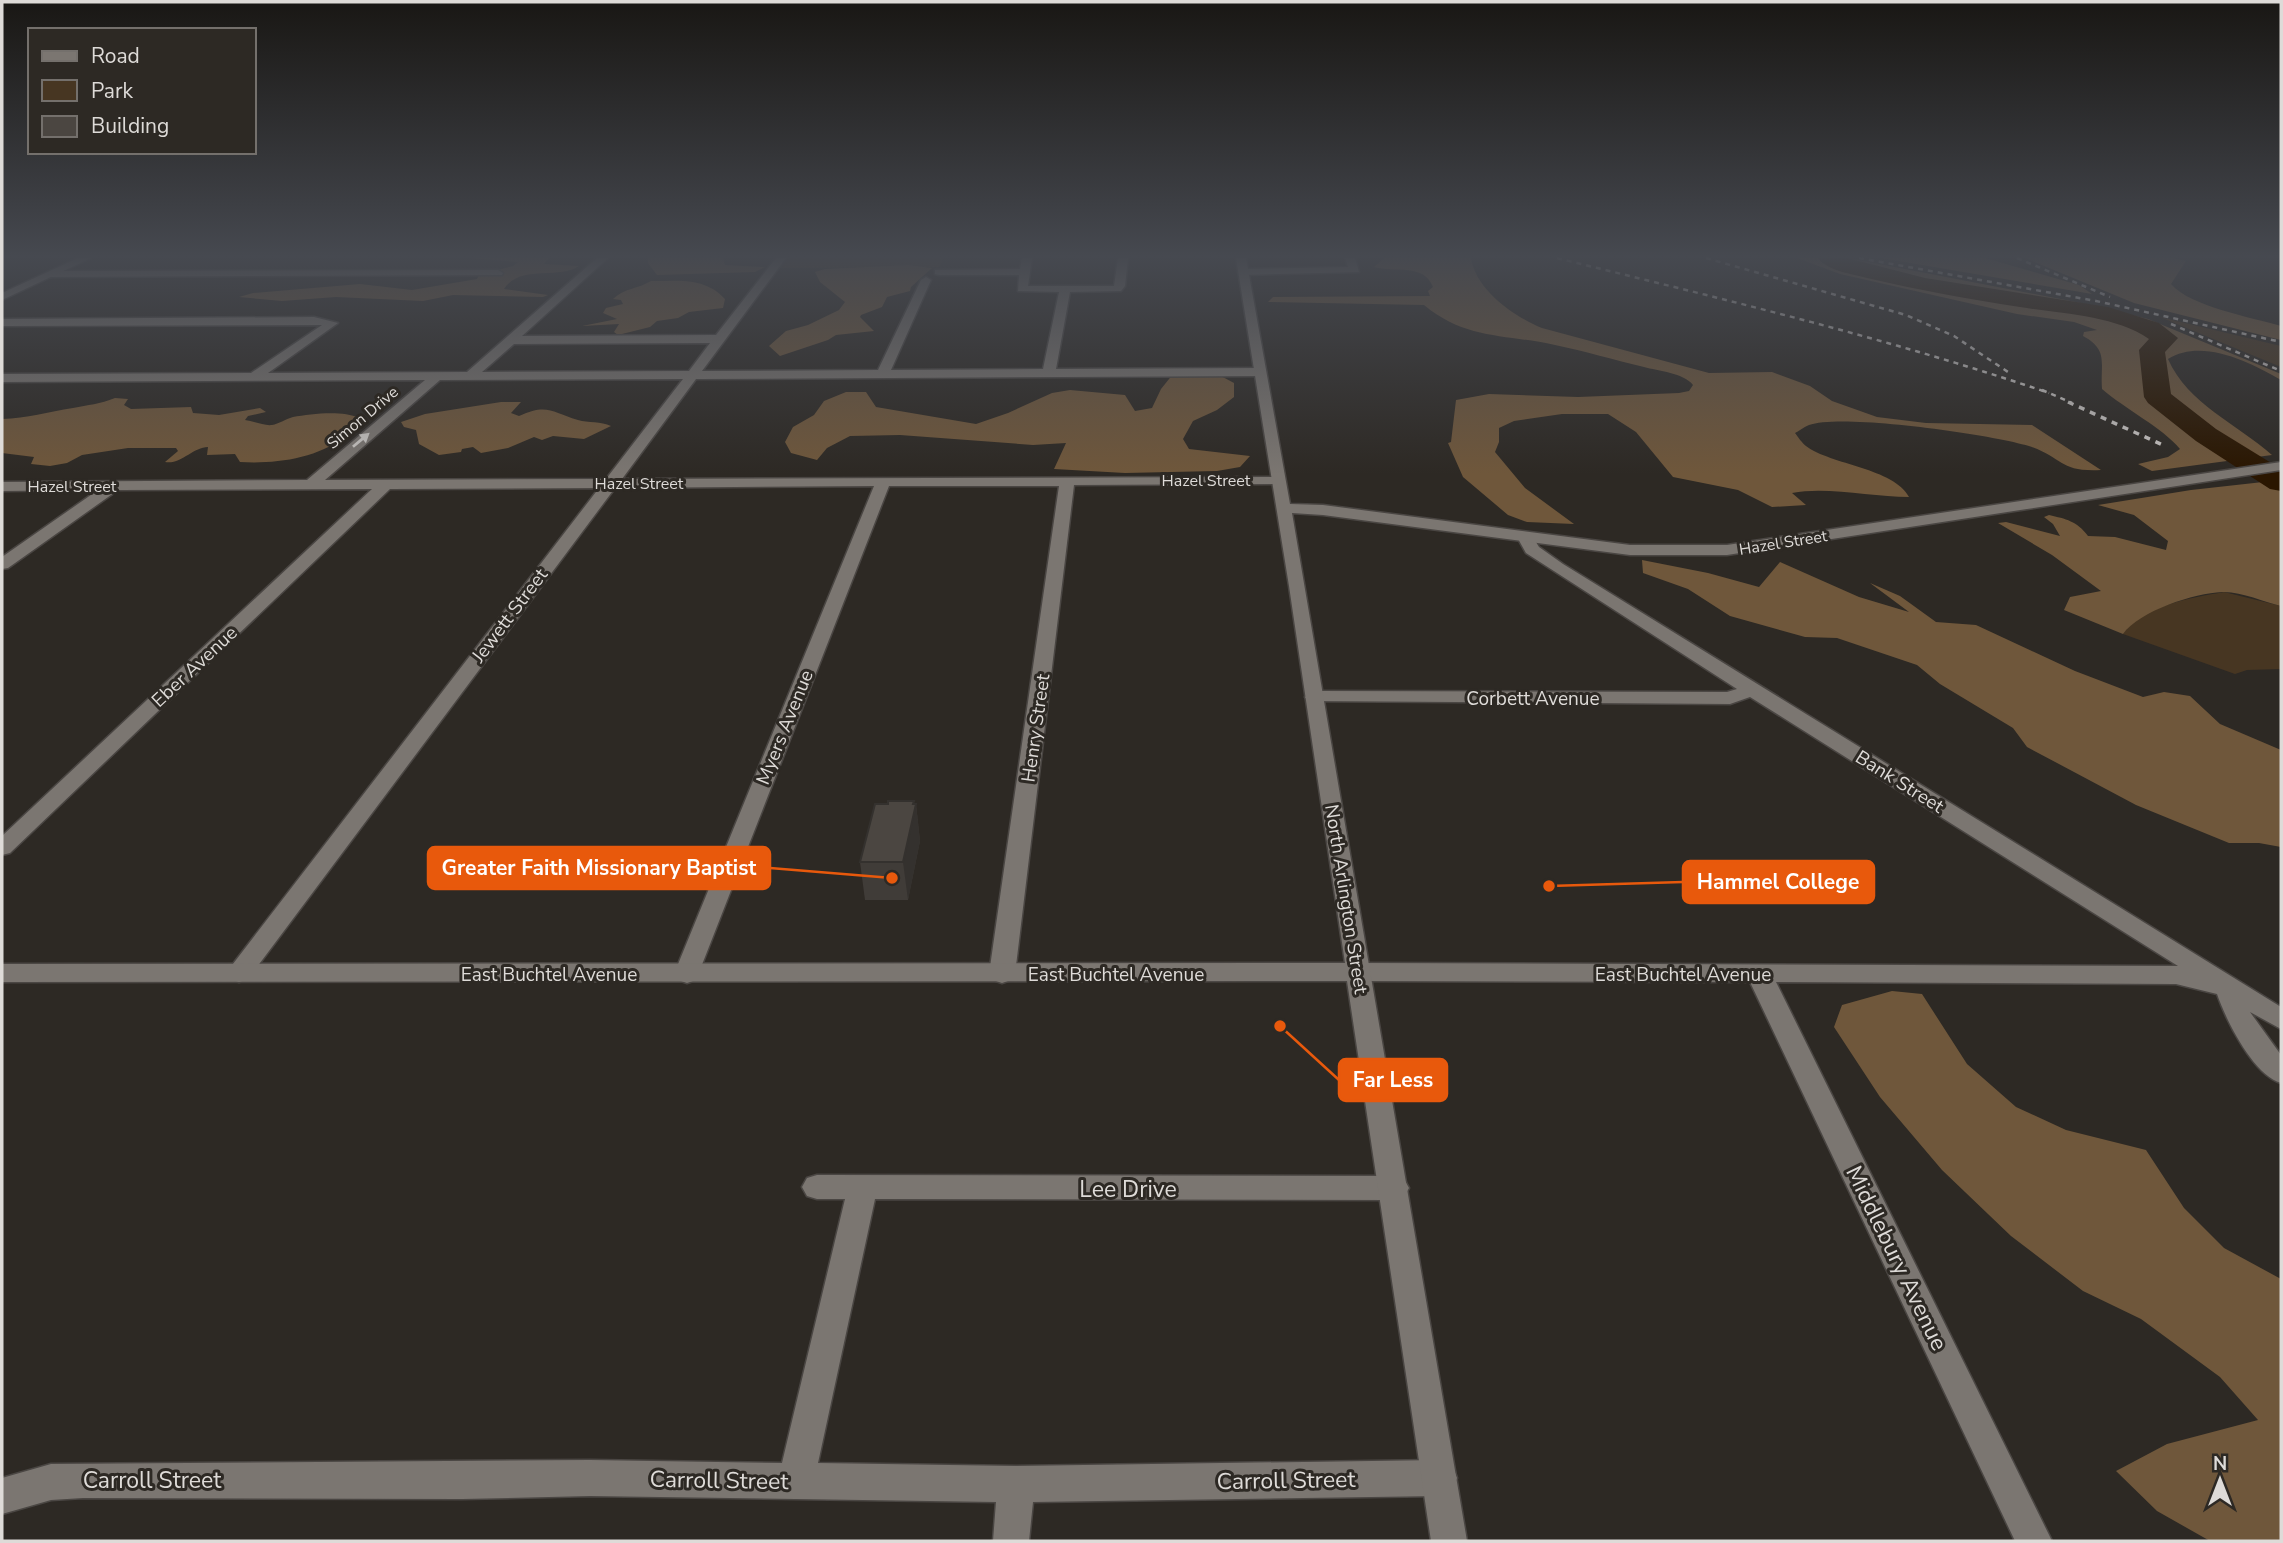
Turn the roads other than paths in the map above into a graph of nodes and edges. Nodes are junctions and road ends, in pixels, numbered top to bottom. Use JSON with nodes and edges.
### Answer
{"nodes":[{"id":1,"x":324,"y":330,"type":"edge"},
{"id":2,"x":522,"y":330,"type":"edge"},
{"id":3,"x":726,"y":330,"type":"edge"},
{"id":4,"x":903,"y":330,"type":"edge"},
{"id":5,"x":1057,"y":330,"type":"edge"},
{"id":6,"x":1253,"y":330,"type":"edge"},
{"id":7,"x":719,"y":339,"type":"junction"},
{"id":8,"x":511,"y":340,"type":"junction"},
{"id":9,"x":1260,"y":372,"type":"junction"},
{"id":10,"x":883,"y":373,"type":"junction"},
{"id":11,"x":1049,"y":373,"type":"junction"},
{"id":12,"x":692,"y":374,"type":"junction"},
{"id":13,"x":438,"y":375,"type":"junction"},
{"id":14,"x":471,"y":375,"type":"junction"},
{"id":15,"x":256,"y":376,"type":"junction"},
{"id":16,"x":2,"y":378,"type":"edge"},
{"id":17,"x":2281,"y":466,"type":"edge"},
{"id":18,"x":1277,"y":480,"type":"junction"},
{"id":19,"x":1068,"y":481,"type":"junction"},
{"id":20,"x":884,"y":482,"type":"junction"},
{"id":21,"x":610,"y":483,"type":"junction"},
{"id":22,"x":386,"y":484,"type":"junction"},
{"id":23,"x":114,"y":485,"type":"junction"},
{"id":24,"x":310,"y":485,"type":"junction"},
{"id":25,"x":2,"y":486,"type":"edge"},
{"id":26,"x":1282,"y":508,"type":"junction"},
{"id":27,"x":1525,"y":537,"type":"junction"},
{"id":28,"x":2,"y":564,"type":"edge"},
{"id":29,"x":1750,"y":690,"type":"junction"},
{"id":30,"x":1315,"y":697,"type":"junction"},
{"id":31,"x":2,"y":848,"type":"edge"},
{"id":32,"x":1357,"y":972,"type":"junction"},
{"id":33,"x":2,"y":973,"type":"edge"},
{"id":34,"x":239,"y":973,"type":"junction"},
{"id":35,"x":687,"y":974,"type":"junction"},
{"id":36,"x":1002,"y":974,"type":"junction"},
{"id":37,"x":1759,"y":974,"type":"junction"},
{"id":38,"x":2228,"y":987,"type":"junction"},
{"id":39,"x":2281,"y":1019,"type":"edge"},
{"id":40,"x":2281,"y":1073,"type":"edge"},
{"id":41,"x":817,"y":1187,"type":"dead end"},
{"id":42,"x":863,"y":1187,"type":"junction"},
{"id":43,"x":1394,"y":1188,"type":"junction"},
{"id":44,"x":1439,"y":1478,"type":"junction"},
{"id":45,"x":796,"y":1481,"type":"junction"},
{"id":46,"x":1016,"y":1485,"type":"junction"},
{"id":47,"x":2,"y":1496,"type":"edge"},
{"id":48,"x":1011,"y":1541,"type":"edge"},
{"id":49,"x":1449,"y":1541,"type":"edge"},
{"id":50,"x":2034,"y":1541,"type":"edge"}],
"edges":[{"from":1,"to":15,"type":"street"},
{"from":2,"to":8,"type":"street"},
{"from":3,"to":7,"type":"street","name":"Jewett Street"},
{"from":4,"to":10,"type":"street"},
{"from":5,"to":11,"type":"street"},
{"from":6,"to":9,"type":"street","name":"North Arlington Street"},
{"from":7,"to":8,"type":"street"},
{"from":7,"to":12,"type":"street","name":"Jewett Street"},
{"from":8,"to":14,"type":"street"},
{"from":9,"to":11,"type":"street"},
{"from":9,"to":18,"type":"street","name":"North Arlington Street"},
{"from":10,"to":11,"type":"street"},
{"from":10,"to":12,"type":"street"},
{"from":12,"to":14,"type":"street"},
{"from":12,"to":21,"type":"street","name":"Jewett Street"},
{"from":13,"to":14,"type":"street"},
{"from":13,"to":15,"type":"street"},
{"from":24,"to":13,"type":"street","name":"Simon Drive","one_way":true},
{"from":15,"to":16,"type":"street"},
{"from":17,"to":27,"type":"street","name":"Hazel Street"},
{"from":18,"to":19,"type":"street","name":"Hazel Street"},
{"from":18,"to":26,"type":"street","name":"North Arlington Street"},
{"from":19,"to":20,"type":"street","name":"Hazel Street"},
{"from":19,"to":36,"type":"street","name":"Henry Street"},
{"from":20,"to":21,"type":"street","name":"Hazel Street"},
{"from":20,"to":35,"type":"street","name":"Myers Avenue"},
{"from":21,"to":22,"type":"street","name":"Hazel Street"},
{"from":21,"to":34,"type":"street","name":"Jewett Street"},
{"from":22,"to":24,"type":"street","name":"Hazel Street"},
{"from":22,"to":31,"type":"street","name":"Eber Avenue"},
{"from":23,"to":24,"type":"street","name":"Hazel Street"},
{"from":23,"to":25,"type":"street","name":"Hazel Street"},
{"from":23,"to":28,"type":"street"},
{"from":26,"to":27,"type":"street","name":"Hazel Street"},
{"from":26,"to":30,"type":"street","name":"North Arlington Street"},
{"from":27,"to":29,"type":"street","name":"Bank Street"},
{"from":29,"to":30,"type":"street","name":"Corbett Avenue"},
{"from":29,"to":38,"type":"street","name":"Bank Street"},
{"from":30,"to":32,"type":"street","name":"North Arlington Street"},
{"from":32,"to":36,"type":"street","name":"East Buchtel Avenue"},
{"from":32,"to":37,"type":"street","name":"East Buchtel Avenue"},
{"from":32,"to":43,"type":"street","name":"North Arlington Street"},
{"from":33,"to":34,"type":"street","name":"East Buchtel Avenue"},
{"from":34,"to":35,"type":"street","name":"East Buchtel Avenue"},
{"from":35,"to":36,"type":"street","name":"East Buchtel Avenue"},
{"from":37,"to":38,"type":"street","name":"East Buchtel Avenue"},
{"from":37,"to":50,"type":"street","name":"Middlebury Avenue"},
{"from":38,"to":39,"type":"street","name":"Bank Street"},
{"from":38,"to":40,"type":"street"},
{"from":41,"to":42,"type":"street","name":"Lee Drive"},
{"from":42,"to":43,"type":"street","name":"Lee Drive"},
{"from":42,"to":45,"type":"street"},
{"from":43,"to":44,"type":"street","name":"North Arlington Street"},
{"from":44,"to":46,"type":"street","name":"Carroll Street"},
{"from":44,"to":49,"type":"street","name":"North Arlington Street"},
{"from":45,"to":46,"type":"street","name":"Carroll Street"},
{"from":45,"to":47,"type":"street","name":"Carroll Street"},
{"from":46,"to":48,"type":"street"}]}
